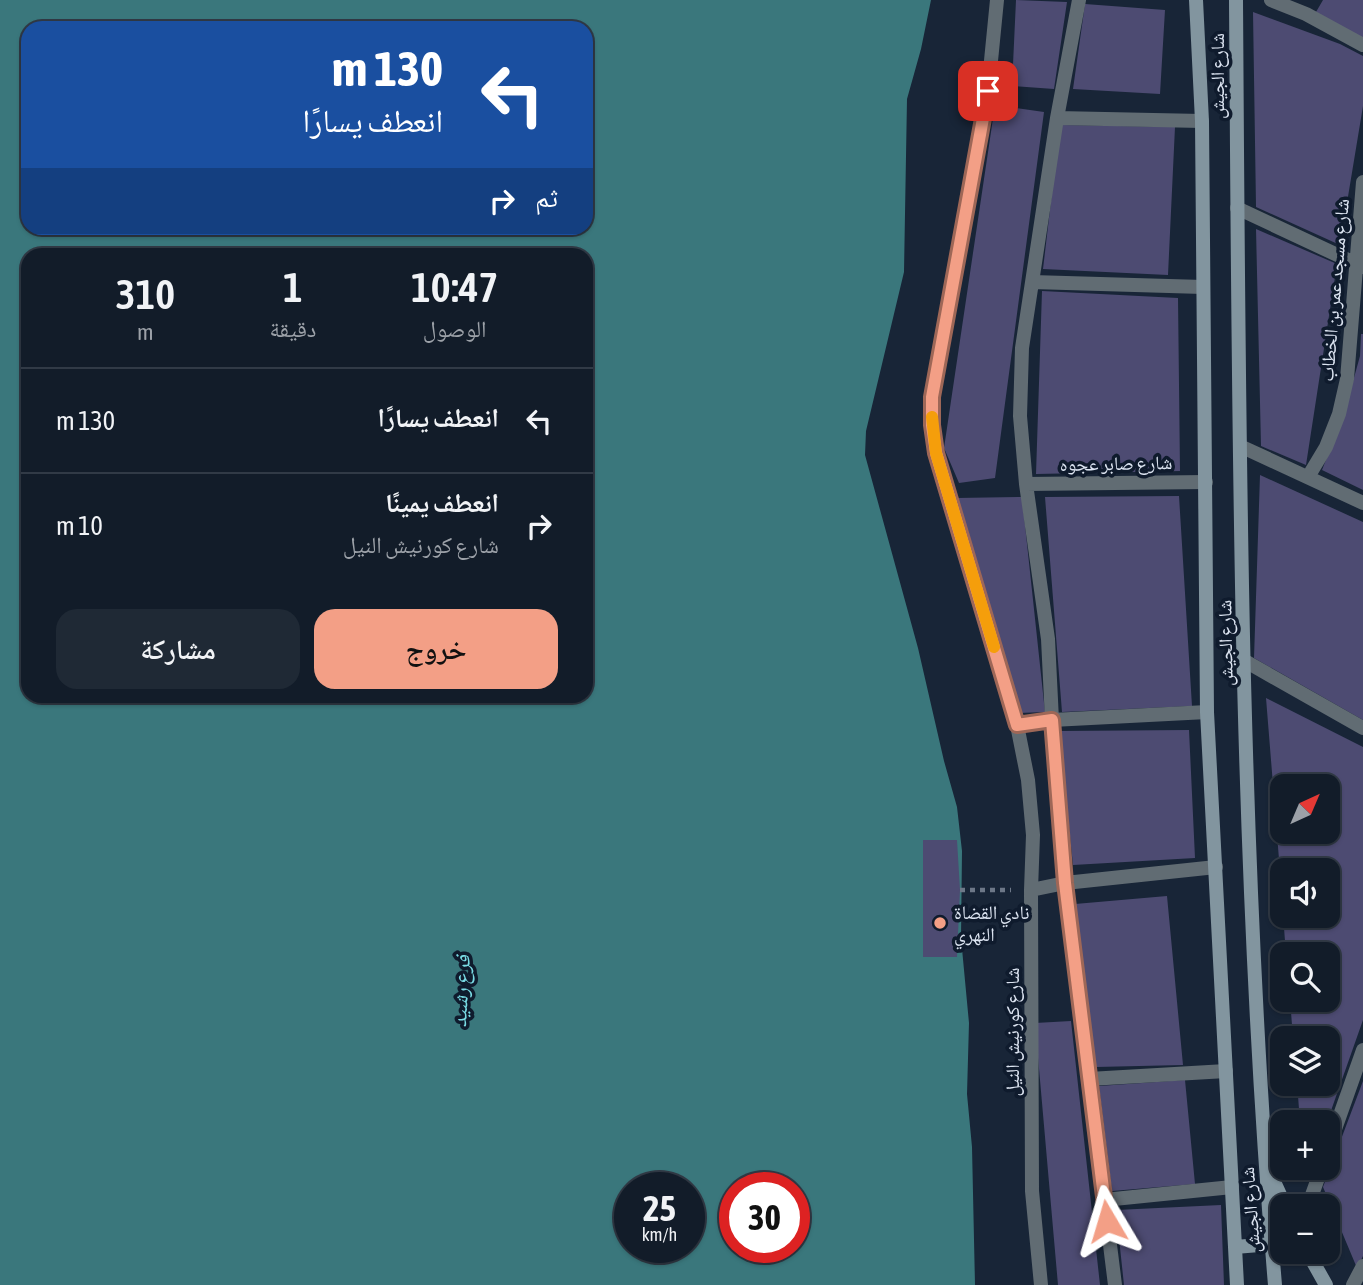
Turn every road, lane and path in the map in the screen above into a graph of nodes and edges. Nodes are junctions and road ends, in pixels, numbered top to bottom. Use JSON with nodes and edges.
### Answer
{"nodes":[{"id":1,"x":997,"y":0,"type":"edge"},
{"id":2,"x":1079,"y":0,"type":"edge"},
{"id":3,"x":1196,"y":0,"type":"edge"},
{"id":4,"x":1236,"y":0,"type":"edge"},
{"id":5,"x":1271,"y":0,"type":"edge"},
{"id":6,"x":1315,"y":0,"type":"edge"},
{"id":7,"x":1306,"y":13,"type":"junction"},
{"id":8,"x":1363,"y":45,"type":"edge"},
{"id":9,"x":1057,"y":118,"type":"junction"},
{"id":10,"x":1202,"y":121,"type":"junction"},
{"id":11,"x":1363,"y":181,"type":"edge"},
{"id":12,"x":1237,"y":208,"type":"junction"},
{"id":13,"x":1359,"y":265,"type":"edge"},
{"id":14,"x":1032,"y":282,"type":"junction"},
{"id":15,"x":1203,"y":287,"type":"junction"},
{"id":16,"x":1240,"y":446,"type":"junction"},
{"id":17,"x":1308,"y":477,"type":"junction"},
{"id":18,"x":1206,"y":482,"type":"junction"},
{"id":19,"x":1026,"y":484,"type":"junction"},
{"id":20,"x":1363,"y":503,"type":"edge"},
{"id":21,"x":1245,"y":661,"type":"junction"},
{"id":22,"x":1207,"y":712,"type":"junction"},
{"id":23,"x":1052,"y":720,"type":"junction"},
{"id":24,"x":1017,"y":725,"type":"junction"},
{"id":25,"x":1363,"y":728,"type":"edge"},
{"id":26,"x":1216,"y":867,"type":"junction"},
{"id":27,"x":1065,"y":883,"type":"junction"},
{"id":28,"x":960,"y":890,"type":"dead end"},
{"id":29,"x":1031,"y":890,"type":"junction"},
{"id":30,"x":1363,"y":1050,"type":"edge"},
{"id":31,"x":1226,"y":1071,"type":"junction"},
{"id":32,"x":1089,"y":1079,"type":"junction"},
{"id":33,"x":1340,"y":1115,"type":"edge"},
{"id":34,"x":1267,"y":1167,"type":"junction"},
{"id":35,"x":1232,"y":1187,"type":"junction"},
{"id":36,"x":1279,"y":1194,"type":"edge"},
{"id":37,"x":1104,"y":1200,"type":"junction"},
{"id":38,"x":1270,"y":1213,"type":"edge"},
{"id":39,"x":1270,"y":1244,"type":"edge"},
{"id":40,"x":1235,"y":1247,"type":"junction"},
{"id":41,"x":1273,"y":1264,"type":"edge"},
{"id":42,"x":1314,"y":1264,"type":"edge"},
{"id":43,"x":1363,"y":1266,"type":"edge"},
{"id":44,"x":1041,"y":1285,"type":"edge"},
{"id":45,"x":1115,"y":1285,"type":"edge"},
{"id":46,"x":1237,"y":1285,"type":"edge"},
{"id":47,"x":1275,"y":1285,"type":"edge"},
{"id":48,"x":1326,"y":1285,"type":"edge"},
{"id":49,"x":1353,"y":1285,"type":"edge"}],
"edges":[{"from":1,"to":24,"type":"street","name":"شارع كورنيش النيل"},
{"from":2,"to":9,"type":"street"},
{"from":3,"to":10,"type":"main road","name":"شارع الجيش"},
{"from":4,"to":12,"type":"main road","name":"شارع الجيش"},
{"from":5,"to":7,"type":"street"},
{"from":6,"to":7,"type":"street"},
{"from":7,"to":8,"type":"street"},
{"from":9,"to":10,"type":"street"},
{"from":9,"to":14,"type":"street"},
{"from":10,"to":15,"type":"main road","name":"شارع الجيش"},
{"from":11,"to":13,"type":"street","name":"شارع مسجد عمر بن الخطاب"},
{"from":12,"to":13,"type":"street"},
{"from":12,"to":16,"type":"main road","name":"شارع الجيش"},
{"from":13,"to":17,"type":"street","name":"شارع مسجد عمر بن الخطاب"},
{"from":14,"to":15,"type":"street"},
{"from":14,"to":19,"type":"street"},
{"from":15,"to":18,"type":"main road","name":"شارع الجيش"},
{"from":16,"to":17,"type":"street"},
{"from":16,"to":21,"type":"main road","name":"شارع الجيش"},
{"from":17,"to":20,"type":"street"},
{"from":18,"to":19,"type":"street","name":"شارع صابر عجوه"},
{"from":18,"to":22,"type":"main road","name":"شارع الجيش"},
{"from":19,"to":23,"type":"street"},
{"from":21,"to":25,"type":"street"},
{"from":21,"to":34,"type":"main road","name":"شارع الجيش"},
{"from":22,"to":23,"type":"street"},
{"from":22,"to":26,"type":"main road","name":"شارع الجيش"},
{"from":23,"to":24,"type":"street"},
{"from":23,"to":27,"type":"street"},
{"from":24,"to":29,"type":"street","name":"شارع كورنيش النيل"},
{"from":26,"to":27,"type":"street"},
{"from":26,"to":31,"type":"main road","name":"شارع الجيش"},
{"from":27,"to":29,"type":"street"},
{"from":27,"to":32,"type":"street"},
{"from":28,"to":29,"type":"path"},
{"from":29,"to":44,"type":"street","name":"شارع كورنيش النيل"},
{"from":30,"to":33,"type":"street"},
{"from":31,"to":32,"type":"street"},
{"from":31,"to":35,"type":"main road","name":"شارع الجيش"},
{"from":32,"to":37,"type":"street"},
{"from":34,"to":36,"type":"main road"},
{"from":34,"to":38,"type":"main road","name":"شارع الجيش"},
{"from":35,"to":37,"type":"street"},
{"from":35,"to":40,"type":"main road","name":"شارع الجيش"},
{"from":37,"to":45,"type":"street"},
{"from":39,"to":40,"type":"main road"},
{"from":40,"to":46,"type":"main road","name":"شارع الجيش"},
{"from":41,"to":47,"type":"main road","name":"شارع الجيش"},
{"from":42,"to":48,"type":"main road"},
{"from":43,"to":49,"type":"street"}]}
